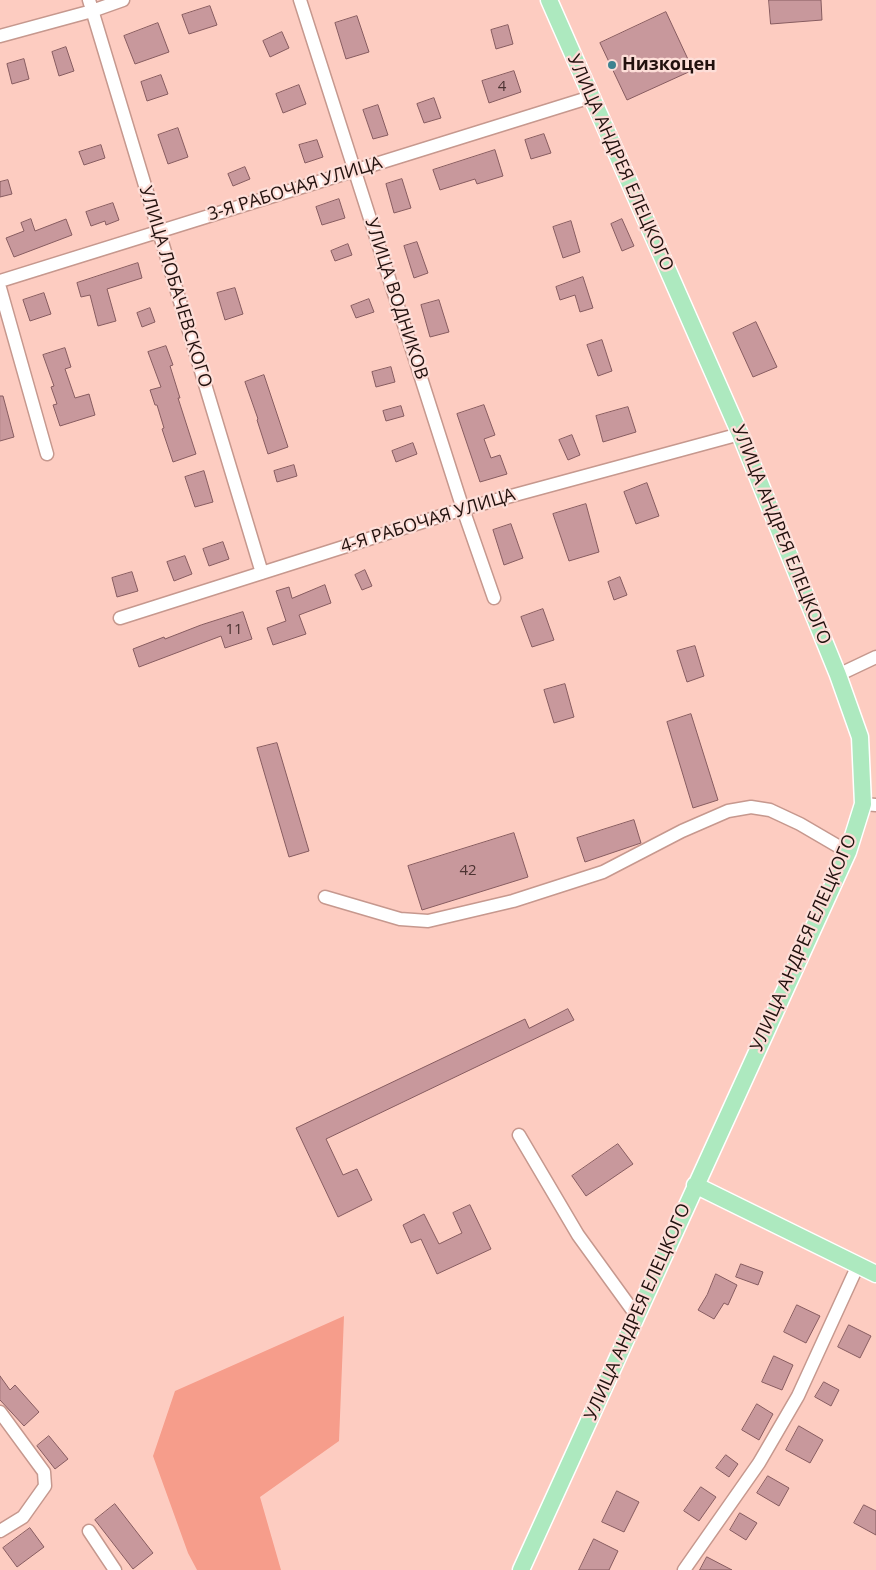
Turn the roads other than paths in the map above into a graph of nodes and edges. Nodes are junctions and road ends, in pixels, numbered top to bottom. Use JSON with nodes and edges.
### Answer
{"nodes":[{"id":1,"x":123,"y":0,"type":"edge"},
{"id":2,"x":300,"y":0,"type":"edge"},
{"id":3,"x":549,"y":0,"type":"edge"},
{"id":4,"x":90,"y":5,"type":"edge"},
{"id":5,"x":0,"y":36,"type":"edge"},
{"id":6,"x":591,"y":97,"type":"junction"},
{"id":7,"x":355,"y":170,"type":"junction"},
{"id":8,"x":158,"y":231,"type":"junction"},
{"id":9,"x":0,"y":280,"type":"edge"},
{"id":10,"x":0,"y":288,"type":"edge"},
{"id":11,"x":740,"y":434,"type":"junction"},
{"id":12,"x":47,"y":454,"type":"dead end"},
{"id":13,"x":463,"y":509,"type":"junction"},
{"id":14,"x":262,"y":573,"type":"junction"},
{"id":15,"x":494,"y":598,"type":"dead end"},
{"id":16,"x":120,"y":618,"type":"dead end"},
{"id":17,"x":876,"y":657,"type":"edge"},
{"id":18,"x":838,"y":674,"type":"junction"},
{"id":19,"x":869,"y":804,"type":"edge"},
{"id":20,"x":848,"y":852,"type":"junction"},
{"id":21,"x":325,"y":896,"type":"dead end"},
{"id":22,"x":520,"y":1135,"type":"dead end"},
{"id":23,"x":695,"y":1185,"type":"junction"},
{"id":24,"x":858,"y":1265,"type":"junction"},
{"id":25,"x":876,"y":1274,"type":"edge"},
{"id":26,"x":636,"y":1315,"type":"junction"},
{"id":27,"x":0,"y":1412,"type":"edge"},
{"id":28,"x":0,"y":1531,"type":"edge"},
{"id":29,"x":89,"y":1531,"type":"dead end"},
{"id":30,"x":115,"y":1570,"type":"edge"},
{"id":31,"x":521,"y":1570,"type":"edge"},
{"id":32,"x":684,"y":1570,"type":"edge"}],
"edges":[{"from":1,"to":4,"type":"street"},
{"from":2,"to":7,"type":"street","name":"УЛИЦА ВОДНИКОВ"},
{"from":3,"to":6,"type":"main road","name":"УЛИЦА АНДРЕЯ ЕЛЕЦКОГО"},
{"from":4,"to":5,"type":"street"},
{"from":4,"to":8,"type":"street","name":"УЛИЦА ЛОБАЧЕВСКОГО"},
{"from":6,"to":7,"type":"street","name":"3-Я РАБОЧАЯ УЛИЦА"},
{"from":6,"to":11,"type":"main road","name":"УЛИЦА АНДРЕЯ ЕЛЕЦКОГО"},
{"from":7,"to":8,"type":"street","name":"3-Я РАБОЧАЯ УЛИЦА"},
{"from":7,"to":13,"type":"street","name":"УЛИЦА ВОДНИКОВ"},
{"from":8,"to":9,"type":"street","name":"3-Я РАБОЧАЯ УЛИЦА"},
{"from":8,"to":14,"type":"street","name":"УЛИЦА ЛОБАЧЕВСКОГО"},
{"from":10,"to":12,"type":"street"},
{"from":11,"to":13,"type":"street","name":"4-Я РАБОЧАЯ УЛИЦА"},
{"from":11,"to":18,"type":"main road","name":"УЛИЦА АНДРЕЯ ЕЛЕЦКОГО"},
{"from":13,"to":14,"type":"street","name":"4-Я РАБОЧАЯ УЛИЦА"},
{"from":13,"to":15,"type":"street","name":"УЛИЦА ВОДНИКОВ"},
{"from":14,"to":16,"type":"street","name":"4-Я РАБОЧАЯ УЛИЦА"},
{"from":17,"to":18,"type":"street"},
{"from":18,"to":19,"type":"main road","name":"УЛИЦА АНДРЕЯ ЕЛЕЦКОГО"},
{"from":19,"to":20,"type":"main road","name":"УЛИЦА АНДРЕЯ ЕЛЕЦКОГО"},
{"from":20,"to":21,"type":"street"},
{"from":20,"to":23,"type":"main road","name":"УЛИЦА АНДРЕЯ ЕЛЕЦКОГО"},
{"from":22,"to":26,"type":"street"},
{"from":23,"to":24,"type":"main road"},
{"from":23,"to":26,"type":"main road","name":"УЛИЦА АНДРЕЯ ЕЛЕЦКОГО"},
{"from":24,"to":25,"type":"main road"},
{"from":24,"to":32,"type":"street"},
{"from":26,"to":31,"type":"main road","name":"УЛИЦА АНДРЕЯ ЕЛЕЦКОГО"},
{"from":27,"to":28,"type":"street"},
{"from":29,"to":30,"type":"street"}]}
